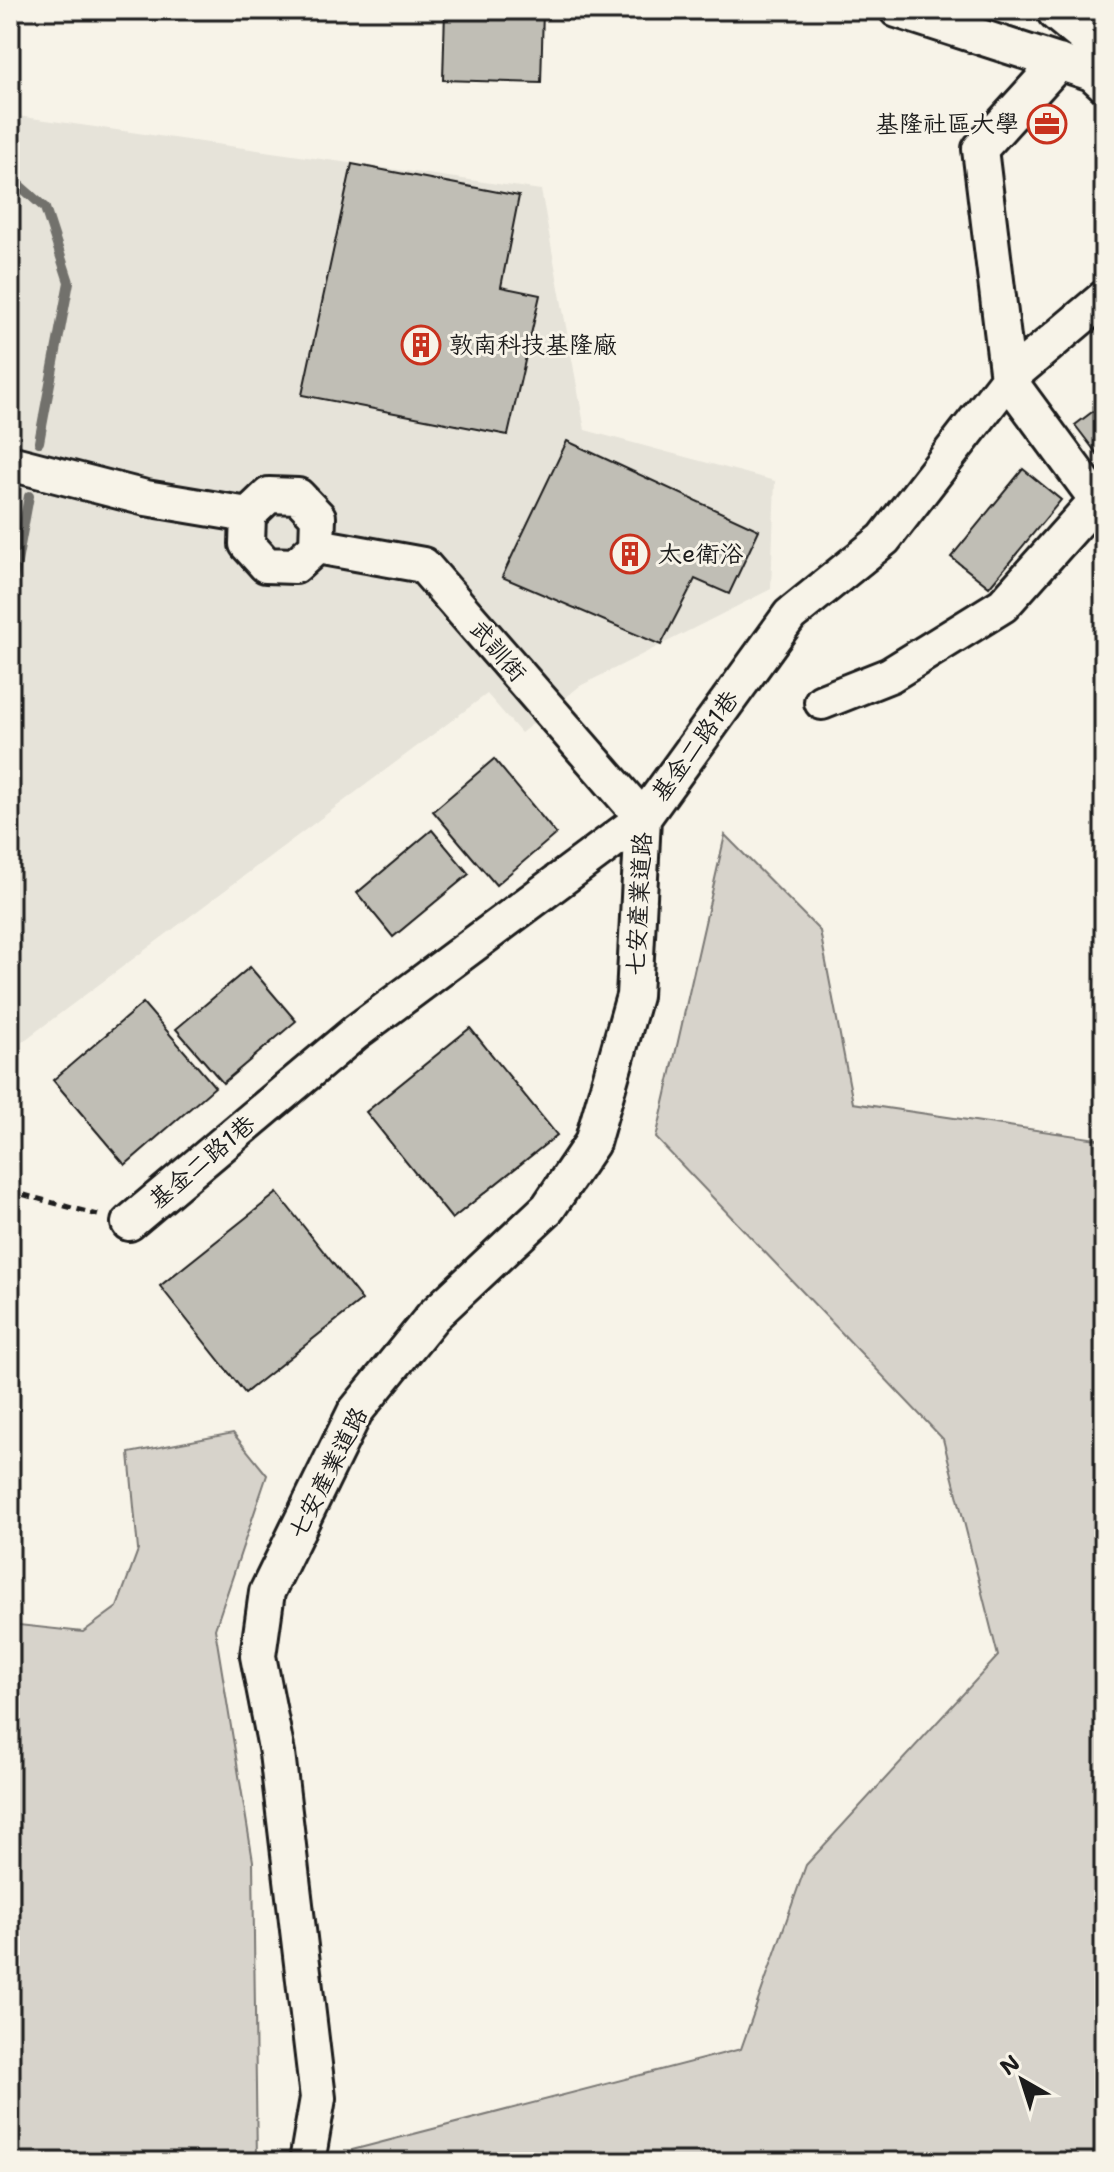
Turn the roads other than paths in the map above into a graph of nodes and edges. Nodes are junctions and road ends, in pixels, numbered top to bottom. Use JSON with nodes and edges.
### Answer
{"nodes":[{"id":1,"x":897,"y":10,"type":"edge"},
{"id":2,"x":1058,"y":10,"type":"edge"},
{"id":3,"x":1104,"y":48,"type":"edge"},
{"id":4,"x":1059,"y":62,"type":"junction"},
{"id":5,"x":1104,"y":84,"type":"edge"},
{"id":6,"x":1101,"y":307,"type":"edge"},
{"id":7,"x":1008,"y":379,"type":"junction"},
{"id":8,"x":10,"y":463,"type":"edge"},
{"id":9,"x":248,"y":515,"type":"junction"},
{"id":10,"x":317,"y":546,"type":"junction"},
{"id":11,"x":822,"y":702,"type":"dead end"},
{"id":12,"x":643,"y":818,"type":"junction"},
{"id":13,"x":129,"y":1223,"type":"road end"},
{"id":14,"x":307,"y":2162,"type":"edge"}],
"edges":[{"from":1,"to":4,"type":"street"},
{"from":2,"to":3,"type":"main road"},
{"from":4,"to":5,"type":"street"},
{"from":4,"to":7,"type":"street"},
{"from":6,"to":7,"type":"street","name":"基金二路1巷"},
{"from":7,"to":11,"type":"street"},
{"from":7,"to":12,"type":"street","name":"基金二路1巷"},
{"from":8,"to":9,"type":"street"},
{"from":9,"to":10,"type":"street"},
{"from":9,"to":10,"type":"street"},
{"from":10,"to":12,"type":"street","name":"武訓街"},
{"from":12,"to":13,"type":"street","name":"基金二路1巷"},
{"from":12,"to":14,"type":"street","name":"七安產業道路"}]}
